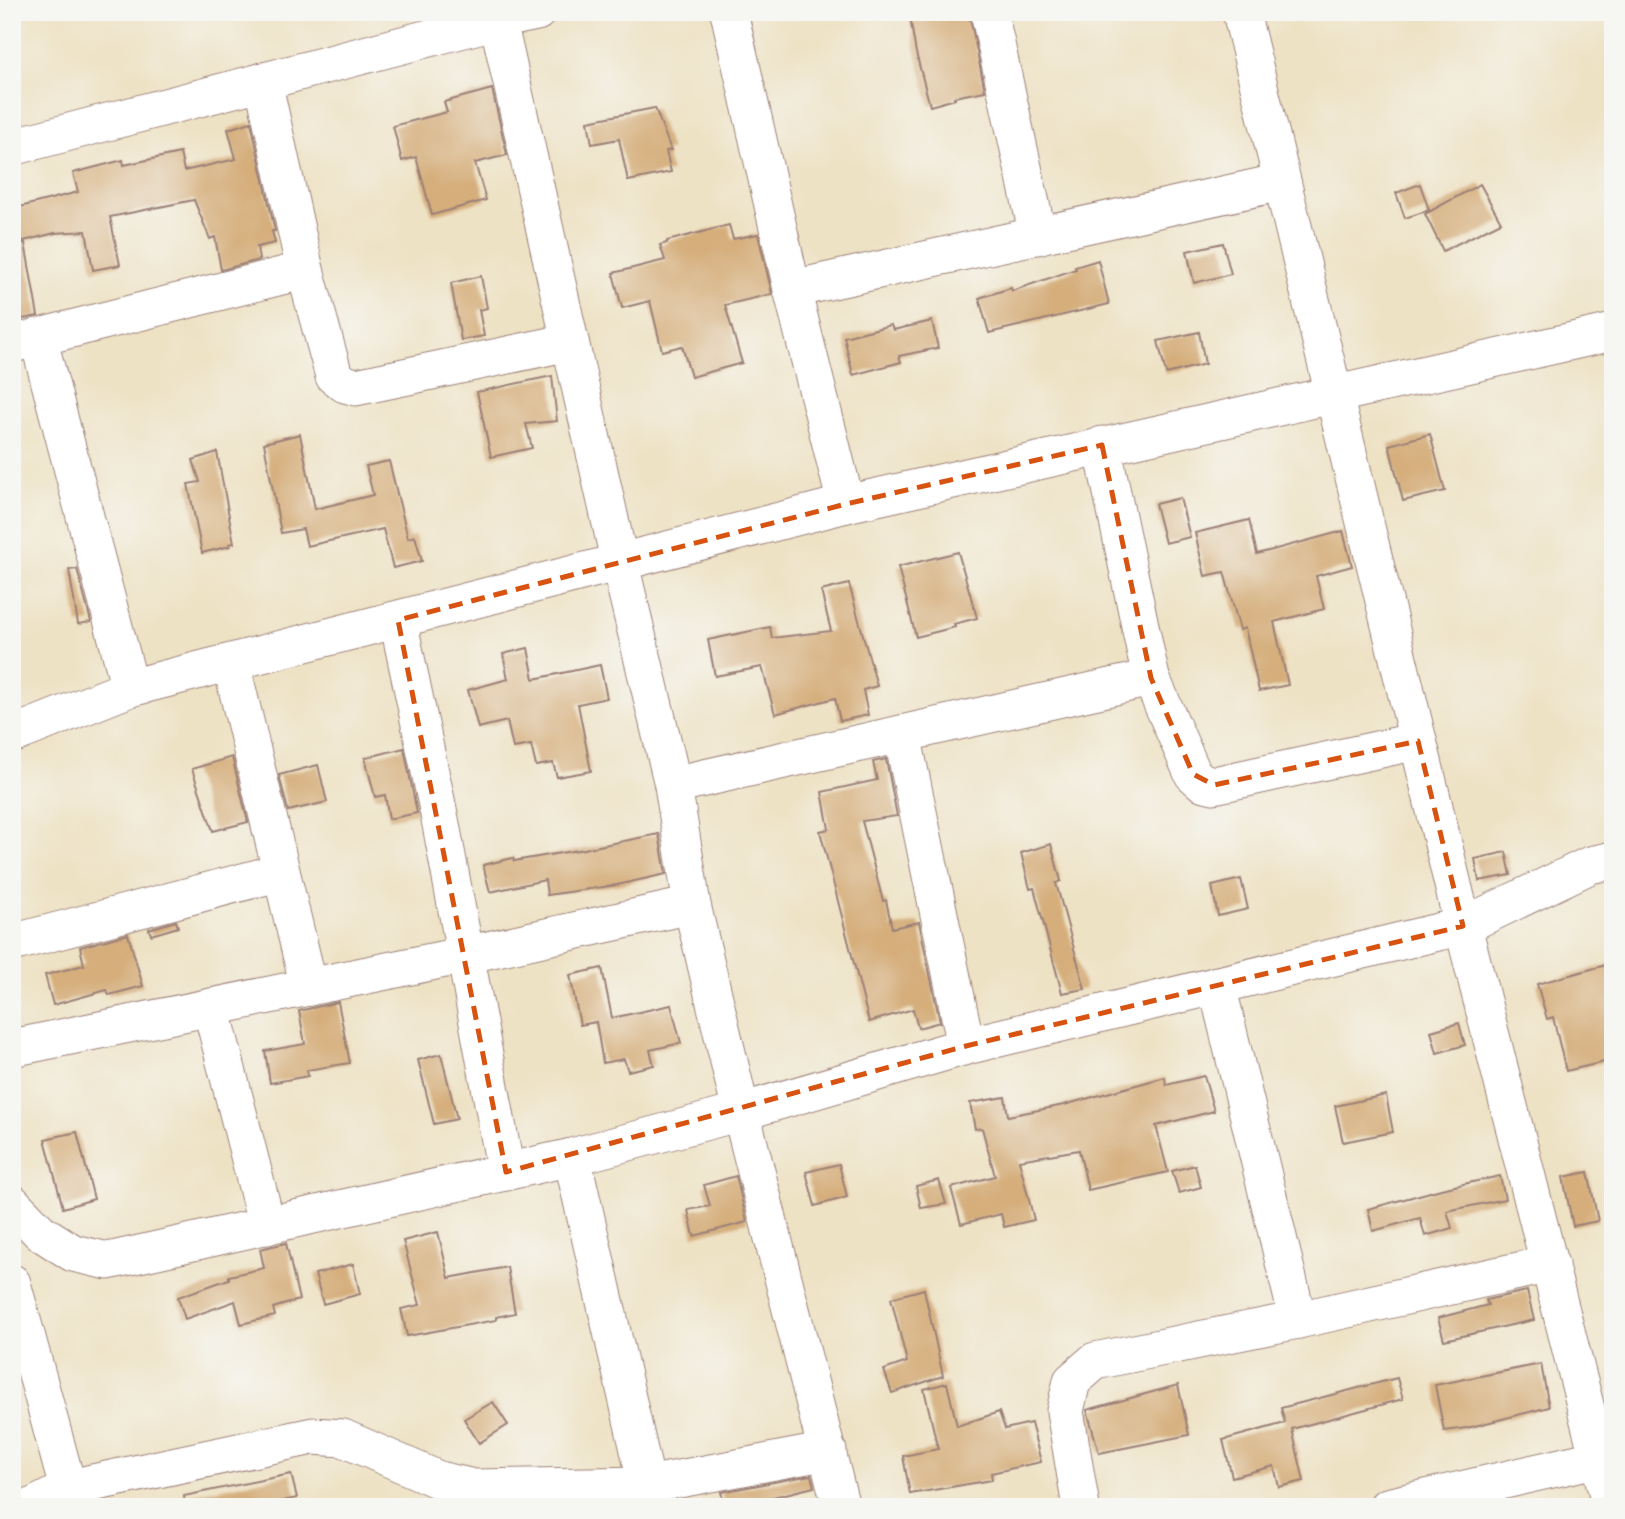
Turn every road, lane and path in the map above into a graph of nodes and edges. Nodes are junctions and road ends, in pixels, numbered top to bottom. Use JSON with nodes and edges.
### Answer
{"nodes":[{"id":1,"x":537,"y":12,"type":"edge"},
{"id":2,"x":729,"y":12,"type":"edge"},
{"id":3,"x":989,"y":12,"type":"edge"},
{"id":4,"x":1241,"y":12,"type":"edge"},
{"id":5,"x":497,"y":16,"type":"edge"},
{"id":6,"x":263,"y":82,"type":"junction"},
{"id":7,"x":12,"y":147,"type":"edge"},
{"id":8,"x":1282,"y":183,"type":"junction"},
{"id":9,"x":1038,"y":236,"type":"junction"},
{"id":10,"x":305,"y":270,"type":"junction"},
{"id":11,"x":792,"y":289,"type":"junction"},
{"id":12,"x":1613,"y":332,"type":"edge"},
{"id":13,"x":25,"y":340,"type":"edge"},
{"id":14,"x":570,"y":342,"type":"junction"},
{"id":15,"x":1334,"y":396,"type":"junction"},
{"id":16,"x":1102,"y":445,"type":"junction"},
{"id":17,"x":846,"y":504,"type":"junction"},
{"id":18,"x":620,"y":564,"type":"junction"},
{"id":19,"x":398,"y":620,"type":"junction"},
{"id":20,"x":231,"y":663,"type":"junction"},
{"id":21,"x":1151,"y":678,"type":"junction"},
{"id":22,"x":130,"y":688,"type":"junction"},
{"id":23,"x":902,"y":734,"type":"junction"},
{"id":24,"x":12,"y":735,"type":"edge"},
{"id":25,"x":1418,"y":741,"type":"junction"},
{"id":26,"x":673,"y":785,"type":"junction"},
{"id":27,"x":1613,"y":860,"type":"edge"},
{"id":28,"x":281,"y":872,"type":"junction"},
{"id":29,"x":692,"y":905,"type":"junction"},
{"id":30,"x":1464,"y":926,"type":"junction"},
{"id":31,"x":12,"y":943,"type":"edge"},
{"id":32,"x":466,"y":955,"type":"junction"},
{"id":33,"x":1217,"y":985,"type":"junction"},
{"id":34,"x":309,"y":987,"type":"junction"},
{"id":35,"x":211,"y":1007,"type":"junction"},
{"id":36,"x":966,"y":1046,"type":"junction"},
{"id":37,"x":12,"y":1048,"type":"edge"},
{"id":38,"x":741,"y":1112,"type":"junction"},
{"id":39,"x":572,"y":1157,"type":"junction"},
{"id":40,"x":506,"y":1172,"type":"junction"},
{"id":41,"x":12,"y":1203,"type":"edge"},
{"id":42,"x":267,"y":1226,"type":"junction"},
{"id":43,"x":1550,"y":1264,"type":"junction"},
{"id":44,"x":12,"y":1283,"type":"edge"},
{"id":45,"x":1298,"y":1320,"type":"junction"},
{"id":46,"x":20,"y":1336,"type":"edge"},
{"id":47,"x":828,"y":1451,"type":"junction"},
{"id":48,"x":1606,"y":1456,"type":"edge"},
{"id":49,"x":647,"y":1485,"type":"junction"},
{"id":50,"x":71,"y":1498,"type":"edge"},
{"id":51,"x":32,"y":1507,"type":"edge"},
{"id":52,"x":841,"y":1507,"type":"edge"},
{"id":53,"x":1081,"y":1507,"type":"edge"},
{"id":54,"x":1387,"y":1507,"type":"edge"},
{"id":55,"x":1611,"y":1507,"type":"edge"}],
"edges":[{"from":1,"to":5,"type":"street"},
{"from":2,"to":11,"type":"street"},
{"from":3,"to":9,"type":"street"},
{"from":4,"to":8,"type":"street"},
{"from":5,"to":6,"type":"street"},
{"from":5,"to":14,"type":"street"},
{"from":6,"to":7,"type":"street"},
{"from":6,"to":10,"type":"street"},
{"from":8,"to":9,"type":"street"},
{"from":8,"to":15,"type":"street"},
{"from":9,"to":11,"type":"street"},
{"from":10,"to":13,"type":"street"},
{"from":10,"to":14,"type":"street"},
{"from":11,"to":17,"type":"street"},
{"from":12,"to":15,"type":"street"},
{"from":13,"to":22,"type":"street"},
{"from":14,"to":18,"type":"street"},
{"from":15,"to":16,"type":"street"},
{"from":15,"to":25,"type":"street"},
{"from":16,"to":17,"type":"street"},
{"from":16,"to":21,"type":"street"},
{"from":17,"to":18,"type":"street"},
{"from":18,"to":19,"type":"street"},
{"from":18,"to":26,"type":"street"},
{"from":19,"to":20,"type":"street"},
{"from":19,"to":32,"type":"street"},
{"from":20,"to":22,"type":"street"},
{"from":20,"to":28,"type":"street"},
{"from":21,"to":23,"type":"street"},
{"from":21,"to":25,"type":"street"},
{"from":22,"to":24,"type":"street"},
{"from":23,"to":26,"type":"street"},
{"from":23,"to":36,"type":"street"},
{"from":25,"to":30,"type":"street"},
{"from":26,"to":29,"type":"street"},
{"from":27,"to":30,"type":"street"},
{"from":28,"to":31,"type":"street"},
{"from":28,"to":34,"type":"street"},
{"from":29,"to":32,"type":"street"},
{"from":29,"to":38,"type":"street"},
{"from":30,"to":33,"type":"street"},
{"from":30,"to":43,"type":"street"},
{"from":32,"to":34,"type":"street"},
{"from":32,"to":40,"type":"street"},
{"from":33,"to":36,"type":"street"},
{"from":33,"to":45,"type":"street"},
{"from":34,"to":35,"type":"street"},
{"from":35,"to":37,"type":"street"},
{"from":35,"to":42,"type":"street"},
{"from":36,"to":38,"type":"street"},
{"from":38,"to":39,"type":"street"},
{"from":38,"to":47,"type":"street"},
{"from":39,"to":40,"type":"street"},
{"from":39,"to":49,"type":"street"},
{"from":40,"to":42,"type":"street"},
{"from":41,"to":42,"type":"street"},
{"from":43,"to":45,"type":"street"},
{"from":43,"to":48,"type":"street"},
{"from":44,"to":46,"type":"street"},
{"from":45,"to":53,"type":"street"},
{"from":46,"to":50,"type":"street"},
{"from":47,"to":49,"type":"street"},
{"from":47,"to":52,"type":"street"},
{"from":48,"to":54,"type":"street"},
{"from":48,"to":55,"type":"street"},
{"from":49,"to":50,"type":"street"},
{"from":50,"to":51,"type":"street"}]}
